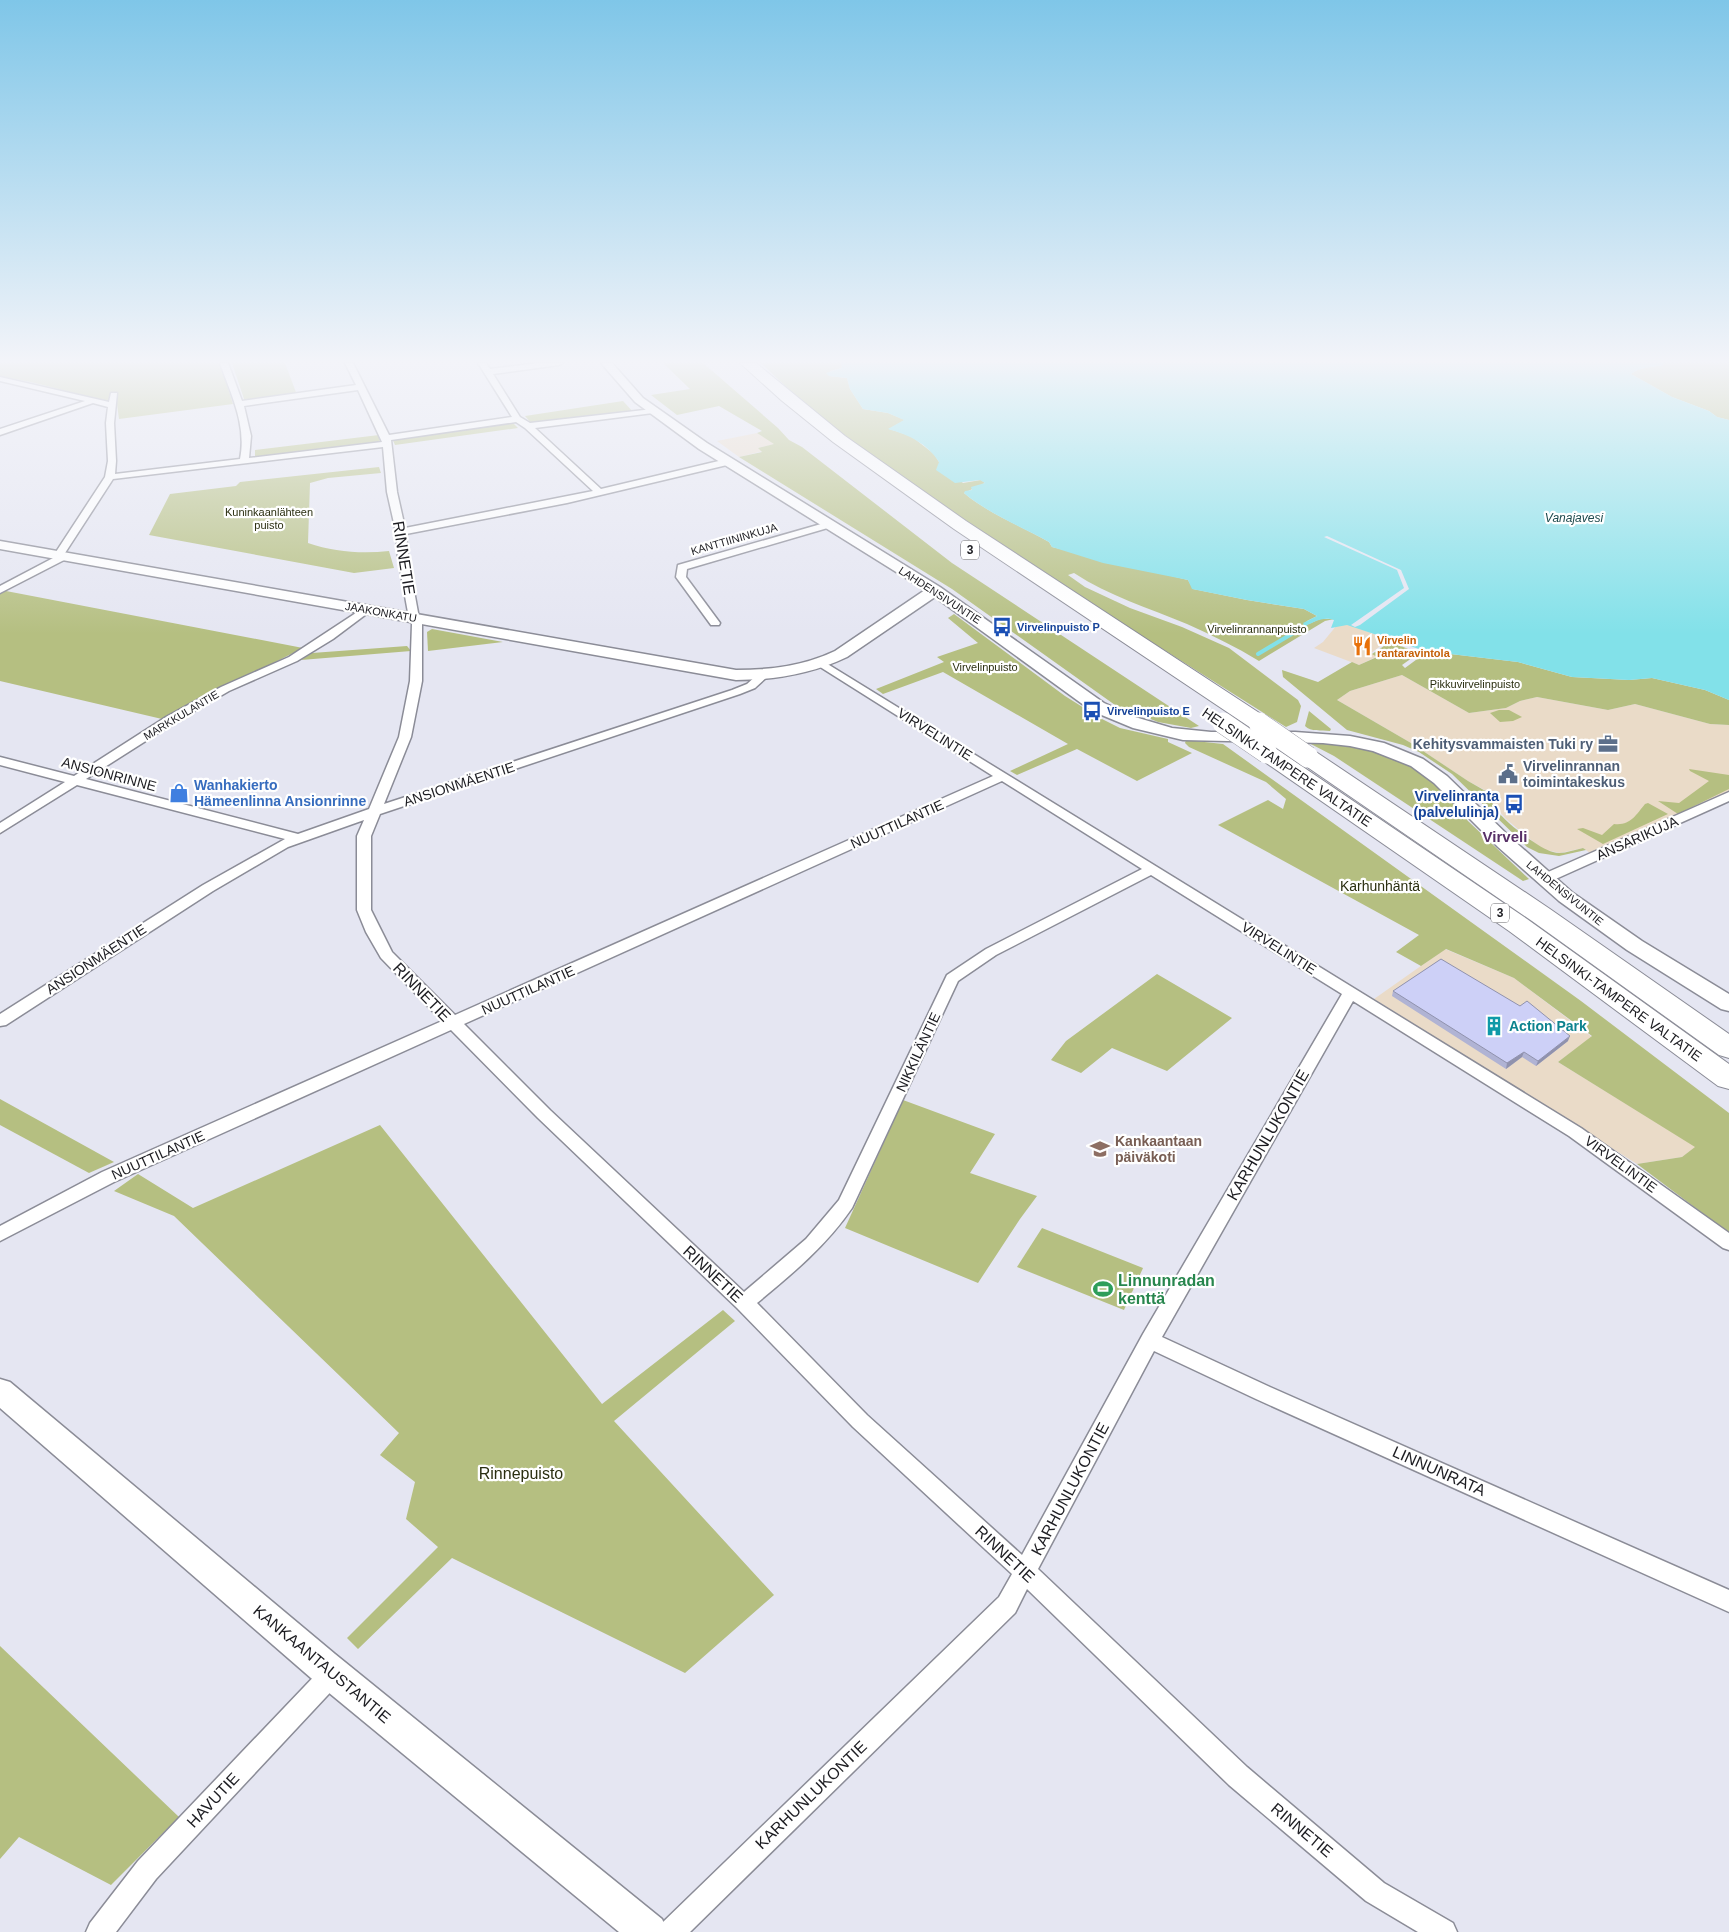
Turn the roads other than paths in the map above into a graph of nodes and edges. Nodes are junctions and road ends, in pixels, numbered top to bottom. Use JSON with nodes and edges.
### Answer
{"nodes":[{"id":1,"x":111,"y":453,"type":"edge"},
{"id":2,"x":246,"y":453,"type":"edge"},
{"id":3,"x":295,"y":453,"type":"edge"},
{"id":4,"x":387,"y":453,"type":"edge"},
{"id":5,"x":557,"y":453,"type":"edge"},
{"id":6,"x":714,"y":453,"type":"edge"},
{"id":7,"x":833,"y":453,"type":"edge"},
{"id":8,"x":859,"y":453,"type":"edge"},
{"id":9,"x":244,"y":460,"type":"junction"},
{"id":10,"x":727,"y":462,"type":"junction"},
{"id":11,"x":110,"y":477,"type":"junction"},
{"id":12,"x":598,"y":491,"type":"junction"},
{"id":13,"x":828,"y":525,"type":"junction"},
{"id":14,"x":401,"y":532,"type":"junction"},
{"id":15,"x":0,"y":545,"type":"edge"},
{"id":16,"x":62,"y":556,"type":"junction"},
{"id":17,"x":0,"y":590,"type":"edge"},
{"id":18,"x":936,"y":590,"type":"junction"},
{"id":19,"x":365,"y":610,"type":"junction"},
{"id":20,"x":414,"y":618,"type":"junction"},
{"id":21,"x":715,"y":623,"type":"dead end"},
{"id":22,"x":1099,"y":638,"type":"dead end"},
{"id":23,"x":821,"y":663,"type":"junction"},
{"id":24,"x":762,"y":676,"type":"junction"},
{"id":25,"x":1216,"y":718,"type":"dead end"},
{"id":26,"x":0,"y":761,"type":"edge"},
{"id":27,"x":1003,"y":776,"type":"junction"},
{"id":28,"x":75,"y":781,"type":"junction"},
{"id":29,"x":1729,"y":796,"type":"edge"},
{"id":30,"x":376,"y":811,"type":"junction"},
{"id":31,"x":0,"y":829,"type":"edge"},
{"id":32,"x":297,"y":838,"type":"junction"},
{"id":33,"x":1152,"y":869,"type":"junction"},
{"id":34,"x":1544,"y":879,"type":"junction"},
{"id":35,"x":1351,"y":992,"type":"junction"},
{"id":36,"x":1729,"y":1004,"type":"edge"},
{"id":37,"x":0,"y":1021,"type":"edge"},
{"id":38,"x":453,"y":1024,"type":"junction"},
{"id":39,"x":1729,"y":1048,"type":"edge"},
{"id":40,"x":1729,"y":1080,"type":"edge"},
{"id":41,"x":0,"y":1234,"type":"edge"},
{"id":42,"x":1729,"y":1243,"type":"edge"},
{"id":43,"x":744,"y":1303,"type":"junction"},
{"id":44,"x":1150,"y":1340,"type":"junction"},
{"id":45,"x":0,"y":1391,"type":"edge"},
{"id":46,"x":1025,"y":1572,"type":"junction"},
{"id":47,"x":1729,"y":1601,"type":"edge"},
{"id":48,"x":332,"y":1674,"type":"junction"},
{"id":49,"x":100,"y":1932,"type":"edge"},
{"id":50,"x":649,"y":1932,"type":"edge"},
{"id":51,"x":671,"y":1932,"type":"edge"},
{"id":52,"x":1444,"y":1932,"type":"edge"}],
"edges":[{"from":1,"to":11,"type":"street"},
{"from":2,"to":9,"type":"street"},
{"from":3,"to":9,"type":"street"},
{"from":4,"to":14,"type":"street","name":"RINNETIE"},
{"from":5,"to":12,"type":"street"},
{"from":6,"to":10,"type":"main road","name":"LAHDENSIVUNTIE"},
{"from":7,"to":22,"type":"highway","number":"3"},
{"from":8,"to":39,"type":"highway","name":"HELSINKI-TAMPERE VALTATIE","number":"3","bridge":true},
{"from":9,"to":11,"type":"street"},
{"from":10,"to":12,"type":"street"},
{"from":10,"to":13,"type":"main road","name":"LAHDENSIVUNTIE"},
{"from":11,"to":16,"type":"street"},
{"from":12,"to":14,"type":"street"},
{"from":13,"to":18,"type":"main road","name":"LAHDENSIVUNTIE"},
{"from":13,"to":21,"type":"street","name":"KANTTIININKUJA"},
{"from":14,"to":20,"type":"street","name":"RINNETIE"},
{"from":15,"to":16,"type":"main road","name":"JAAKONKATU"},
{"from":16,"to":17,"type":"street"},
{"from":16,"to":19,"type":"main road","name":"JAAKONKATU"},
{"from":18,"to":23,"type":"main road","name":"ANSIONMÄENTIE"},
{"from":18,"to":34,"type":"main road","name":"LAHDENSIVUNTIE"},
{"from":19,"to":20,"type":"main road","name":"JAAKONKATU"},
{"from":19,"to":28,"type":"street","name":"MARKKULANTIE"},
{"from":20,"to":24,"type":"main road","name":"JAAKONKATU"},
{"from":20,"to":30,"type":"street","name":"RINNETIE"},
{"from":23,"to":24,"type":"main road","name":"ANSIONMÄENTIE"},
{"from":23,"to":27,"type":"street","name":"VIRVELINTIE"},
{"from":24,"to":30,"type":"street","name":"ANSIONMÄENTIE"},
{"from":25,"to":40,"type":"highway","name":"HELSINKI-TAMPERE VALTATIE","number":"3","bridge":true},
{"from":26,"to":28,"type":"street","name":"ANSIONRINNE"},
{"from":27,"to":33,"type":"street","name":"VIRVELINTIE"},
{"from":27,"to":38,"type":"street","name":"NUUTTILANTIE"},
{"from":28,"to":31,"type":"street","name":"MARKKULANTIE"},
{"from":28,"to":32,"type":"street","name":"ANSIONRINNE"},
{"from":29,"to":34,"type":"street","name":"ANSARIKUJA"},
{"from":30,"to":32,"type":"street","name":"ANSIONMÄENTIE"},
{"from":30,"to":38,"type":"street","name":"RINNETIE"},
{"from":32,"to":37,"type":"street","name":"ANSIONMÄENTIE"},
{"from":33,"to":35,"type":"street","name":"VIRVELINTIE"},
{"from":33,"to":43,"type":"street","name":"NIKKILÄNTIE"},
{"from":34,"to":36,"type":"main road","name":"LAHDENSIVUNTIE"},
{"from":35,"to":42,"type":"street","name":"VIRVELINTIE"},
{"from":35,"to":44,"type":"street","name":"KARHUNLUKONTIE"},
{"from":38,"to":41,"type":"street","name":"NUUTTILANTIE"},
{"from":38,"to":43,"type":"street","name":"RINNETIE"},
{"from":43,"to":46,"type":"street","name":"RINNETIE"},
{"from":44,"to":46,"type":"street","name":"KARHUNLUKONTIE"},
{"from":44,"to":47,"type":"street","name":"LINNUNRATA"},
{"from":45,"to":48,"type":"main road","name":"KANKAANTAUSTANTIE"},
{"from":46,"to":51,"type":"street","name":"KARHUNLUKONTIE"},
{"from":46,"to":52,"type":"street","name":"RINNETIE"},
{"from":48,"to":49,"type":"street","name":"HAVUTIE"},
{"from":48,"to":50,"type":"main road","name":"KANKAANTAUSTANTIE"}]}
